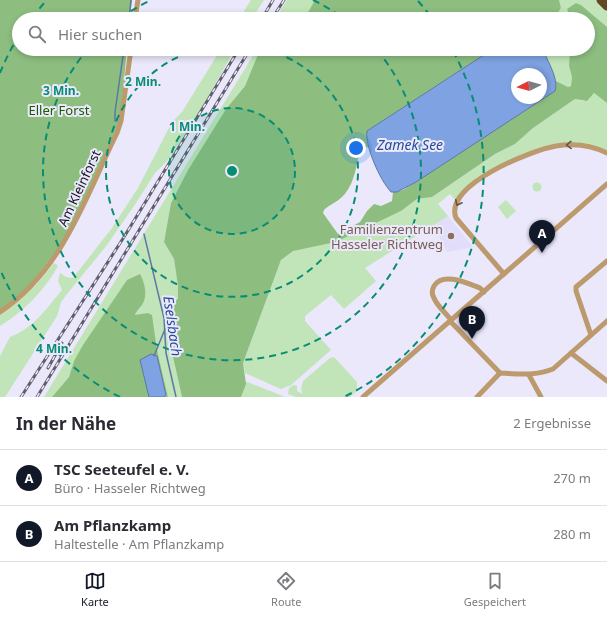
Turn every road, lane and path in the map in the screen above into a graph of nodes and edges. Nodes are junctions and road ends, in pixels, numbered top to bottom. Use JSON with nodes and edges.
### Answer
{"nodes":[{"id":1,"x":138,"y":0,"type":"edge"},
{"id":2,"x":602,"y":0,"type":"edge"},
{"id":3,"x":607,"y":2,"type":"edge"},
{"id":4,"x":607,"y":6,"type":"edge"},
{"id":5,"x":136,"y":12,"type":"edge"},
{"id":6,"x":130,"y":56,"type":"edge"},
{"id":7,"x":607,"y":153,"type":"edge"},
{"id":8,"x":607,"y":184,"type":"edge"},
{"id":9,"x":607,"y":261,"type":"edge"},
{"id":10,"x":504,"y":274,"type":"junction"},
{"id":11,"x":484,"y":292,"type":"junction"},
{"id":12,"x":0,"y":312,"type":"edge"},
{"id":13,"x":451,"y":321,"type":"junction"},
{"id":14,"x":607,"y":321,"type":"edge"},
{"id":15,"x":591,"y":335,"type":"junction"},
{"id":16,"x":572,"y":353,"type":"junction"},
{"id":17,"x":500,"y":374,"type":"junction"},
{"id":18,"x":529,"y":375,"type":"junction"},
{"id":19,"x":607,"y":381,"type":"edge"},
{"id":20,"x":363,"y":397,"type":"edge"},
{"id":21,"x":477,"y":397,"type":"edge"},
{"id":22,"x":541,"y":397,"type":"edge"}],
"edges":[{"from":1,"to":5,"type":"street"},
{"from":2,"to":3,"type":"highway"},
{"from":2,"to":4,"type":"highway"},
{"from":6,"to":12,"type":"street","name":"Am Kleinforst"},
{"from":7,"to":10,"type":"street","one_way":true},
{"from":8,"to":10,"type":"street"},
{"from":9,"to":15,"type":"street"},
{"from":10,"to":11,"type":"street"},
{"from":11,"to":13,"type":"street"},
{"from":11,"to":13,"type":"street"},
{"from":13,"to":17,"type":"street"},
{"from":13,"to":20,"type":"street"},
{"from":14,"to":15,"type":"street"},
{"from":15,"to":16,"type":"street"},
{"from":16,"to":18,"type":"street"},
{"from":16,"to":19,"type":"street"},
{"from":17,"to":18,"type":"street"},
{"from":17,"to":21,"type":"street"},
{"from":18,"to":22,"type":"street"}]}
